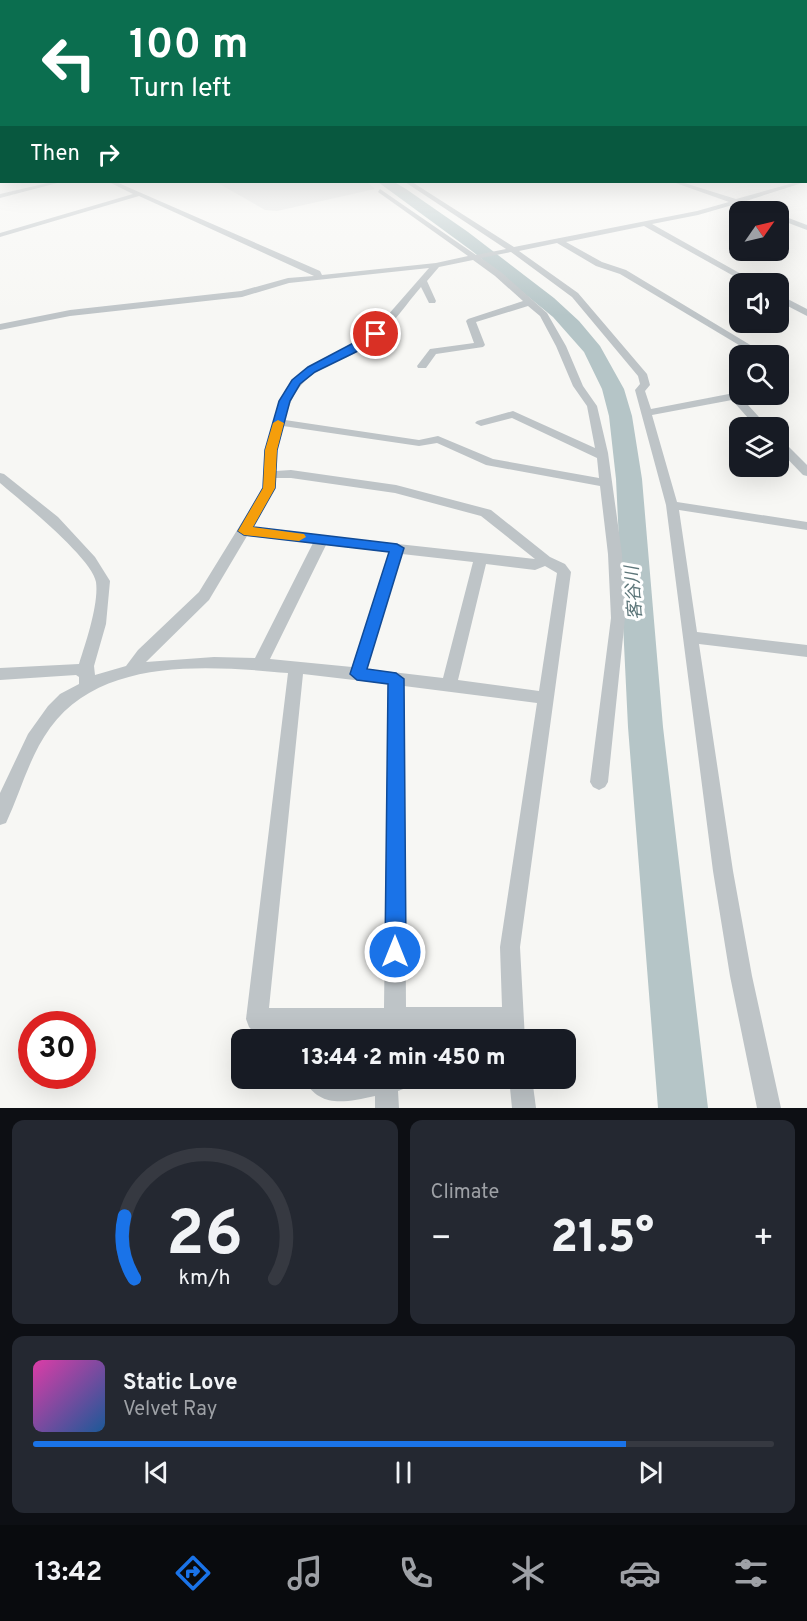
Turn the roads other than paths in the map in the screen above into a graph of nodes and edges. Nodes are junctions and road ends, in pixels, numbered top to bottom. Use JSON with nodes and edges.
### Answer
{"nodes":[{"id":1,"x":79,"y":212,"type":"edge"},
{"id":2,"x":179,"y":212,"type":"edge"},
{"id":3,"x":410,"y":212,"type":"edge"},
{"id":4,"x":453,"y":212,"type":"edge"},
{"id":5,"x":695,"y":212,"type":"edge"},
{"id":6,"x":789,"y":221,"type":"edge"},
{"id":7,"x":646,"y":224,"type":"junction"},
{"id":8,"x":807,"y":228,"type":"edge"},
{"id":9,"x":0,"y":235,"type":"edge"},
{"id":10,"x":559,"y":242,"type":"junction"},
{"id":11,"x":511,"y":250,"type":"junction"},
{"id":12,"x":475,"y":257,"type":"junction"},
{"id":13,"x":436,"y":265,"type":"junction"},
{"id":14,"x":735,"y":273,"type":"edge"},
{"id":15,"x":319,"y":277,"type":"junction"},
{"id":16,"x":423,"y":282,"type":"junction"},
{"id":17,"x":432,"y":301,"type":"dead end"},
{"id":18,"x":530,"y":302,"type":"junction"},
{"id":19,"x":789,"y":303,"type":"edge"},
{"id":20,"x":807,"y":313,"type":"edge"},
{"id":21,"x":0,"y":327,"type":"edge"},
{"id":22,"x":744,"y":345,"type":"edge"},
{"id":23,"x":422,"y":366,"type":"dead end"},
{"id":24,"x":647,"y":413,"type":"junction"},
{"id":25,"x":754,"y":417,"type":"edge"},
{"id":26,"x":279,"y":422,"type":"junction"},
{"id":27,"x":481,"y":423,"type":"dead end"},
{"id":28,"x":789,"y":453,"type":"edge"},
{"id":29,"x":602,"y":456,"type":"junction"},
{"id":30,"x":807,"y":472,"type":"edge"},
{"id":31,"x":270,"y":474,"type":"junction"},
{"id":32,"x":0,"y":477,"type":"edge"},
{"id":33,"x":604,"y":483,"type":"junction"},
{"id":34,"x":672,"y":505,"type":"junction"},
{"id":35,"x":807,"y":525,"type":"edge"},
{"id":36,"x":244,"y":531,"type":"junction"},
{"id":37,"x":322,"y":540,"type":"junction"},
{"id":38,"x":397,"y":548,"type":"junction"},
{"id":39,"x":481,"y":558,"type":"junction"},
{"id":40,"x":545,"y":560,"type":"junction"},
{"id":41,"x":692,"y":637,"type":"junction"},
{"id":42,"x":807,"y":651,"type":"edge"},
{"id":43,"x":261,"y":663,"type":"junction"},
{"id":44,"x":296,"y":667,"type":"junction"},
{"id":45,"x":132,"y":670,"type":"junction"},
{"id":46,"x":0,"y":674,"type":"edge"},
{"id":47,"x":357,"y":674,"type":"junction"},
{"id":48,"x":87,"y":679,"type":"junction"},
{"id":49,"x":396,"y":679,"type":"junction"},
{"id":50,"x":449,"y":686,"type":"junction"},
{"id":51,"x":544,"y":698,"type":"junction"},
{"id":52,"x":599,"y":782,"type":"dead end"},
{"id":53,"x":0,"y":817,"type":"edge"},
{"id":54,"x":257,"y":1019,"type":"junction"},
{"id":55,"x":395,"y":1020,"type":"junction"},
{"id":56,"x":267,"y":1029,"type":"edge"},
{"id":57,"x":513,"y":1029,"type":"edge"},
{"id":58,"x":324,"y":1089,"type":"edge"},
{"id":59,"x":354,"y":1089,"type":"edge"},
{"id":60,"x":393,"y":1089,"type":"edge"},
{"id":61,"x":521,"y":1089,"type":"edge"},
{"id":62,"x":387,"y":1108,"type":"edge"},
{"id":63,"x":524,"y":1108,"type":"edge"},
{"id":64,"x":769,"y":1108,"type":"edge"}],
"edges":[{"from":1,"to":9,"type":"street"},
{"from":2,"to":15,"type":"street"},
{"from":3,"to":12,"type":"street"},
{"from":4,"to":11,"type":"street"},
{"from":5,"to":7,"type":"street"},
{"from":6,"to":8,"type":"street"},
{"from":7,"to":10,"type":"street"},
{"from":7,"to":14,"type":"street"},
{"from":10,"to":11,"type":"street"},
{"from":10,"to":22,"type":"street"},
{"from":11,"to":12,"type":"street"},
{"from":11,"to":24,"type":"street"},
{"from":12,"to":13,"type":"street"},
{"from":12,"to":18,"type":"street"},
{"from":13,"to":15,"type":"street"},
{"from":13,"to":16,"type":"street"},
{"from":15,"to":21,"type":"street"},
{"from":16,"to":17,"type":"street"},
{"from":16,"to":26,"type":"street"},
{"from":18,"to":23,"type":"street"},
{"from":18,"to":29,"type":"street"},
{"from":19,"to":20,"type":"street"},
{"from":24,"to":25,"type":"street"},
{"from":24,"to":34,"type":"street"},
{"from":26,"to":31,"type":"street"},
{"from":26,"to":33,"type":"street"},
{"from":27,"to":29,"type":"street"},
{"from":28,"to":30,"type":"street"},
{"from":29,"to":33,"type":"street"},
{"from":31,"to":36,"type":"street"},
{"from":31,"to":40,"type":"street"},
{"from":32,"to":48,"type":"street"},
{"from":33,"to":52,"type":"street"},
{"from":34,"to":35,"type":"street"},
{"from":34,"to":41,"type":"street"},
{"from":36,"to":37,"type":"street"},
{"from":36,"to":45,"type":"street"},
{"from":37,"to":38,"type":"street"},
{"from":37,"to":43,"type":"street"},
{"from":38,"to":39,"type":"street"},
{"from":38,"to":47,"type":"street"},
{"from":39,"to":40,"type":"street"},
{"from":39,"to":50,"type":"street"},
{"from":40,"to":51,"type":"street"},
{"from":41,"to":42,"type":"street"},
{"from":41,"to":64,"type":"street"},
{"from":43,"to":44,"type":"street"},
{"from":43,"to":45,"type":"street"},
{"from":44,"to":47,"type":"street"},
{"from":44,"to":54,"type":"street"},
{"from":45,"to":48,"type":"street"},
{"from":46,"to":48,"type":"street"},
{"from":47,"to":49,"type":"street"},
{"from":48,"to":53,"type":"street"},
{"from":49,"to":50,"type":"street"},
{"from":49,"to":55,"type":"street"},
{"from":50,"to":51,"type":"street"},
{"from":51,"to":57,"type":"street"},
{"from":54,"to":55,"type":"street"},
{"from":54,"to":56,"type":"street"},
{"from":55,"to":57,"type":"street"},
{"from":58,"to":59,"type":"street"},
{"from":60,"to":62,"type":"street"},
{"from":61,"to":63,"type":"street"}]}
